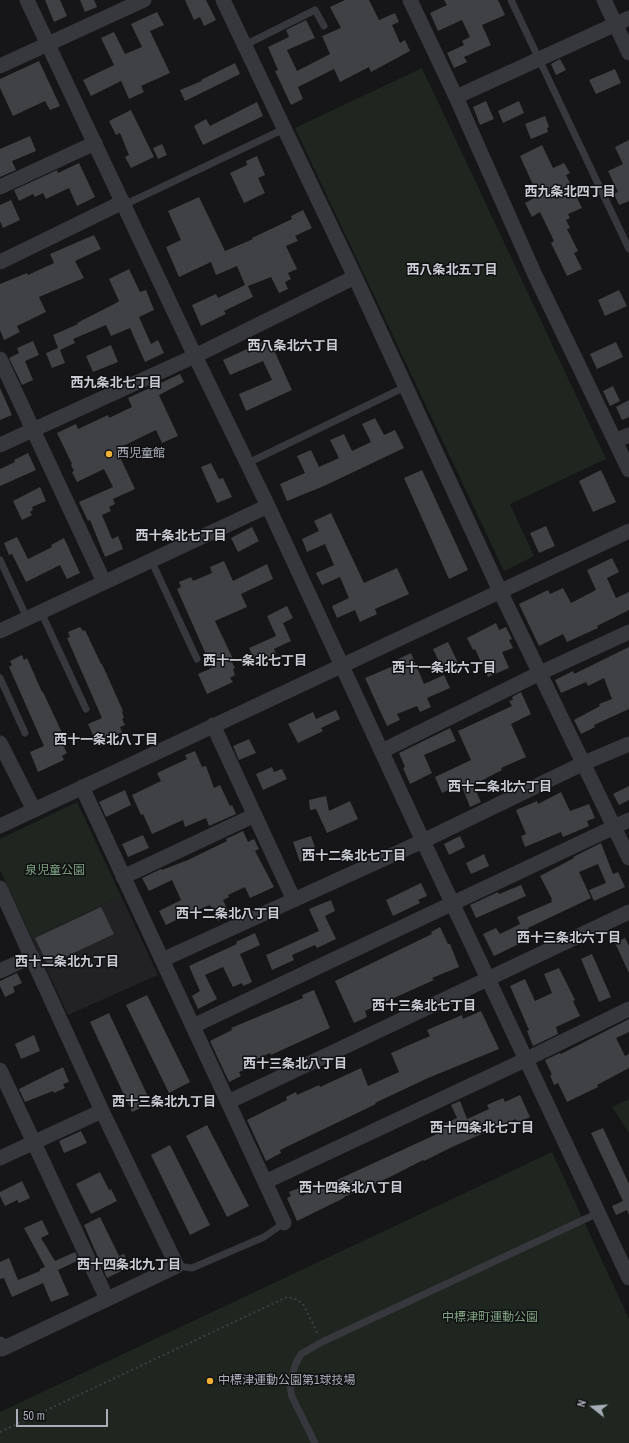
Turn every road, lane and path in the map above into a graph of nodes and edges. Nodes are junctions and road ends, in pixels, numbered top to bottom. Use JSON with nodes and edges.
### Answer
{"nodes":[{"id":1,"x":27,"y":0,"type":"edge"},
{"id":2,"x":144,"y":0,"type":"edge"},
{"id":3,"x":223,"y":0,"type":"edge"},
{"id":4,"x":410,"y":0,"type":"edge"},
{"id":5,"x":510,"y":0,"type":"edge"},
{"id":6,"x":604,"y":0,"type":"edge"},
{"id":7,"x":622,"y":21,"type":"edge"},
{"id":8,"x":324,"y":26,"type":"dead end"},
{"id":9,"x":48,"y":44,"type":"junction"},
{"id":10,"x":244,"y":45,"type":"junction"},
{"id":11,"x":629,"y":53,"type":"edge"},
{"id":12,"x":539,"y":59,"type":"junction"},
{"id":13,"x":0,"y":66,"type":"edge"},
{"id":14,"x":456,"y":97,"type":"junction"},
{"id":15,"x":284,"y":129,"type":"junction"},
{"id":16,"x":95,"y":143,"type":"junction"},
{"id":17,"x":0,"y":187,"type":"edge"},
{"id":18,"x":124,"y":204,"type":"junction"},
{"id":19,"x":629,"y":249,"type":"edge"},
{"id":20,"x":0,"y":262,"type":"edge"},
{"id":21,"x":355,"y":277,"type":"junction"},
{"id":22,"x":195,"y":356,"type":"junction"},
{"id":23,"x":0,"y":359,"type":"edge"},
{"id":24,"x":405,"y":387,"type":"junction"},
{"id":25,"x":32,"y":430,"type":"junction"},
{"id":26,"x":629,"y":435,"type":"edge"},
{"id":27,"x":615,"y":442,"type":"junction"},
{"id":28,"x":0,"y":446,"type":"edge"},
{"id":29,"x":248,"y":463,"type":"junction"},
{"id":30,"x":629,"y":470,"type":"edge"},
{"id":31,"x":268,"y":506,"type":"junction"},
{"id":32,"x":629,"y":531,"type":"edge"},
{"id":33,"x":0,"y":560,"type":"edge"},
{"id":34,"x":151,"y":560,"type":"junction"},
{"id":35,"x":104,"y":582,"type":"junction"},
{"id":36,"x":500,"y":591,"type":"junction"},
{"id":37,"x":41,"y":612,"type":"junction"},
{"id":38,"x":27,"y":618,"type":"junction"},
{"id":39,"x":0,"y":631,"type":"edge"},
{"id":40,"x":629,"y":632,"type":"edge"},
{"id":41,"x":197,"y":659,"type":"dead end"},
{"id":42,"x":342,"y":665,"type":"junction"},
{"id":43,"x":540,"y":673,"type":"junction"},
{"id":44,"x":0,"y":678,"type":"edge"},
{"id":45,"x":86,"y":709,"type":"dead end"},
{"id":46,"x":213,"y":725,"type":"junction"},
{"id":47,"x":25,"y":733,"type":"dead end"},
{"id":48,"x":0,"y":743,"type":"edge"},
{"id":49,"x":629,"y":744,"type":"edge"},
{"id":50,"x":382,"y":751,"type":"junction"},
{"id":51,"x":584,"y":764,"type":"junction"},
{"id":52,"x":82,"y":787,"type":"junction"},
{"id":53,"x":34,"y":810,"type":"junction"},
{"id":54,"x":255,"y":815,"type":"junction"},
{"id":55,"x":629,"y":820,"type":"edge"},
{"id":56,"x":0,"y":826,"type":"edge"},
{"id":57,"x":614,"y":827,"type":"junction"},
{"id":58,"x":423,"y":841,"type":"junction"},
{"id":59,"x":629,"y":858,"type":"edge"},
{"id":60,"x":123,"y":877,"type":"junction"},
{"id":61,"x":0,"y":888,"type":"edge"},
{"id":62,"x":294,"y":900,"type":"junction"},
{"id":63,"x":452,"y":903,"type":"junction"},
{"id":64,"x":629,"y":912,"type":"edge"},
{"id":65,"x":32,"y":956,"type":"junction"},
{"id":66,"x":162,"y":960,"type":"junction"},
{"id":67,"x":0,"y":971,"type":"edge"},
{"id":68,"x":488,"y":978,"type":"junction"},
{"id":69,"x":629,"y":1009,"type":"edge"},
{"id":70,"x":192,"y":1026,"type":"junction"},
{"id":71,"x":527,"y":1059,"type":"junction"},
{"id":72,"x":0,"y":1070,"type":"edge"},
{"id":73,"x":228,"y":1102,"type":"junction"},
{"id":74,"x":102,"y":1111,"type":"junction"},
{"id":75,"x":34,"y":1142,"type":"junction"},
{"id":76,"x":0,"y":1158,"type":"edge"},
{"id":77,"x":265,"y":1182,"type":"junction"},
{"id":78,"x":598,"y":1213,"type":"junction"},
{"id":79,"x":284,"y":1223,"type":"joint"},
{"id":80,"x":177,"y":1266,"type":"junction"},
{"id":81,"x":629,"y":1278,"type":"edge"},
{"id":82,"x":107,"y":1299,"type":"junction"},
{"id":83,"x":322,"y":1342,"type":"junction"},
{"id":84,"x":0,"y":1344,"type":"edge"},
{"id":85,"x":0,"y":1432,"type":"edge"},
{"id":86,"x":315,"y":1443,"type":"edge"}],
"edges":[{"from":1,"to":9,"type":"street"},
{"from":2,"to":9,"type":"street"},
{"from":3,"to":10,"type":"street"},
{"from":4,"to":14,"type":"street"},
{"from":5,"to":12,"type":"lane"},
{"from":6,"to":7,"type":"street"},
{"from":7,"to":11,"type":"street"},
{"from":7,"to":12,"type":"street"},
{"from":8,"to":10,"type":"lane"},
{"from":9,"to":13,"type":"street"},
{"from":9,"to":16,"type":"street"},
{"from":10,"to":15,"type":"street"},
{"from":12,"to":14,"type":"street"},
{"from":12,"to":19,"type":"lane"},
{"from":14,"to":27,"type":"street"},
{"from":15,"to":18,"type":"lane"},
{"from":15,"to":21,"type":"street"},
{"from":16,"to":17,"type":"street"},
{"from":16,"to":18,"type":"street"},
{"from":18,"to":20,"type":"street"},
{"from":18,"to":22,"type":"street"},
{"from":21,"to":22,"type":"street"},
{"from":21,"to":24,"type":"street"},
{"from":22,"to":25,"type":"street"},
{"from":22,"to":29,"type":"street"},
{"from":23,"to":25,"type":"street"},
{"from":24,"to":29,"type":"lane"},
{"from":24,"to":36,"type":"street"},
{"from":25,"to":28,"type":"street"},
{"from":25,"to":35,"type":"street"},
{"from":26,"to":27,"type":"street"},
{"from":27,"to":30,"type":"street"},
{"from":29,"to":31,"type":"street"},
{"from":31,"to":34,"type":"street"},
{"from":31,"to":42,"type":"street"},
{"from":32,"to":36,"type":"street"},
{"from":33,"to":38,"type":"lane"},
{"from":34,"to":35,"type":"street"},
{"from":34,"to":41,"type":"lane"},
{"from":35,"to":37,"type":"street"},
{"from":36,"to":42,"type":"street"},
{"from":36,"to":43,"type":"street"},
{"from":37,"to":38,"type":"street"},
{"from":37,"to":45,"type":"lane"},
{"from":38,"to":39,"type":"street"},
{"from":40,"to":43,"type":"street"},
{"from":42,"to":46,"type":"street"},
{"from":42,"to":50,"type":"street"},
{"from":43,"to":50,"type":"street"},
{"from":43,"to":51,"type":"street"},
{"from":44,"to":47,"type":"lane"},
{"from":46,"to":52,"type":"street"},
{"from":46,"to":54,"type":"street"},
{"from":48,"to":53,"type":"street"},
{"from":49,"to":51,"type":"street"},
{"from":50,"to":58,"type":"street"},
{"from":51,"to":57,"type":"street"},
{"from":51,"to":58,"type":"street"},
{"from":52,"to":53,"type":"street"},
{"from":52,"to":60,"type":"street"},
{"from":53,"to":56,"type":"street"},
{"from":54,"to":60,"type":"street"},
{"from":54,"to":62,"type":"street"},
{"from":55,"to":57,"type":"street"},
{"from":57,"to":59,"type":"street"},
{"from":57,"to":63,"type":"street"},
{"from":58,"to":62,"type":"street"},
{"from":58,"to":63,"type":"street"},
{"from":60,"to":66,"type":"street"},
{"from":61,"to":65,"type":"street"},
{"from":62,"to":66,"type":"street"},
{"from":63,"to":68,"type":"street"},
{"from":63,"to":70,"type":"street"},
{"from":64,"to":68,"type":"street"},
{"from":65,"to":67,"type":"street"},
{"from":65,"to":74,"type":"street"},
{"from":66,"to":70,"type":"street"},
{"from":68,"to":71,"type":"street"},
{"from":68,"to":73,"type":"street"},
{"from":69,"to":71,"type":"street"},
{"from":70,"to":73,"type":"street"},
{"from":71,"to":77,"type":"street"},
{"from":71,"to":78,"type":"street"},
{"from":72,"to":75,"type":"street"},
{"from":73,"to":77,"type":"street"},
{"from":74,"to":75,"type":"street"},
{"from":74,"to":80,"type":"street"},
{"from":75,"to":76,"type":"street"},
{"from":75,"to":82,"type":"street"},
{"from":77,"to":79,"type":"street"},
{"from":78,"to":81,"type":"street"},
{"from":78,"to":83,"type":"lane"},
{"from":79,"to":80,"type":"lane"},
{"from":80,"to":82,"type":"street"},
{"from":82,"to":84,"type":"street"},
{"from":83,"to":85,"type":"path"},
{"from":83,"to":86,"type":"lane"}]}
